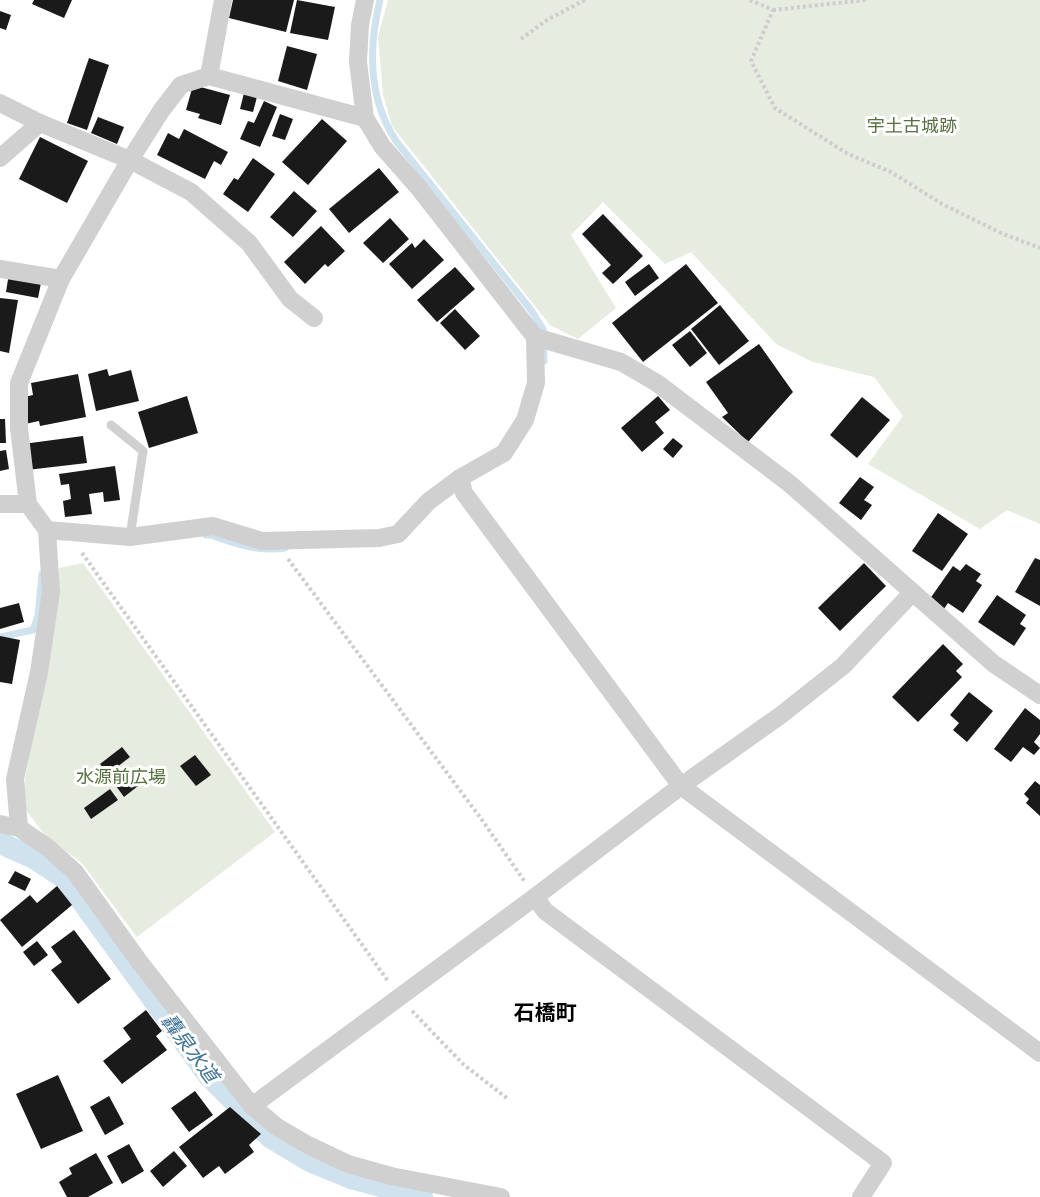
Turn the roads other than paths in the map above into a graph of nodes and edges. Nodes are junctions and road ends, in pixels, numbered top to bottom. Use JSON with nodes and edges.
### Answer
{"nodes":[{"id":1,"x":223,"y":0,"type":"edge"},
{"id":2,"x":365,"y":0,"type":"edge"},
{"id":3,"x":208,"y":76,"type":"junction"},
{"id":4,"x":0,"y":103,"type":"edge"},
{"id":5,"x":365,"y":118,"type":"junction"},
{"id":6,"x":40,"y":123,"type":"junction"},
{"id":7,"x":0,"y":158,"type":"edge"},
{"id":8,"x":130,"y":160,"type":"junction"},
{"id":9,"x":0,"y":269,"type":"edge"},
{"id":10,"x":61,"y":279,"type":"junction"},
{"id":11,"x":314,"y":318,"type":"dead end"},
{"id":12,"x":535,"y":337,"type":"junction"},
{"id":13,"x":111,"y":425,"type":"dead end"},
{"id":14,"x":460,"y":478,"type":"junction"},
{"id":15,"x":0,"y":504,"type":"edge"},
{"id":16,"x":28,"y":504,"type":"junction"},
{"id":17,"x":47,"y":530,"type":"junction"},
{"id":18,"x":130,"y":537,"type":"junction"},
{"id":19,"x":912,"y":593,"type":"junction"},
{"id":20,"x":1040,"y":695,"type":"edge"},
{"id":21,"x":681,"y":786,"type":"junction"},
{"id":22,"x":0,"y":824,"type":"edge"},
{"id":23,"x":19,"y":828,"type":"junction"},
{"id":24,"x":535,"y":897,"type":"junction"},
{"id":25,"x":1040,"y":1053,"type":"edge"},
{"id":26,"x":252,"y":1106,"type":"junction"},
{"id":27,"x":501,"y":1197,"type":"edge"},
{"id":28,"x":861,"y":1197,"type":"edge"}],
"edges":[{"from":1,"to":3,"type":"street"},
{"from":2,"to":5,"type":"street"},
{"from":3,"to":5,"type":"street"},
{"from":3,"to":8,"type":"street"},
{"from":4,"to":6,"type":"street"},
{"from":5,"to":12,"type":"street"},
{"from":6,"to":7,"type":"street"},
{"from":6,"to":8,"type":"street"},
{"from":8,"to":10,"type":"street"},
{"from":8,"to":11,"type":"street"},
{"from":9,"to":10,"type":"street"},
{"from":10,"to":16,"type":"street"},
{"from":12,"to":14,"type":"street"},
{"from":12,"to":19,"type":"street"},
{"from":13,"to":18,"type":"lane"},
{"from":14,"to":18,"type":"street"},
{"from":14,"to":21,"type":"street"},
{"from":15,"to":16,"type":"street"},
{"from":16,"to":17,"type":"street"},
{"from":17,"to":18,"type":"street"},
{"from":17,"to":23,"type":"street"},
{"from":19,"to":20,"type":"street"},
{"from":19,"to":21,"type":"street"},
{"from":21,"to":24,"type":"street"},
{"from":21,"to":25,"type":"street"},
{"from":22,"to":23,"type":"street"},
{"from":23,"to":26,"type":"street"},
{"from":24,"to":26,"type":"street"},
{"from":24,"to":28,"type":"street"},
{"from":26,"to":27,"type":"street"}]}
